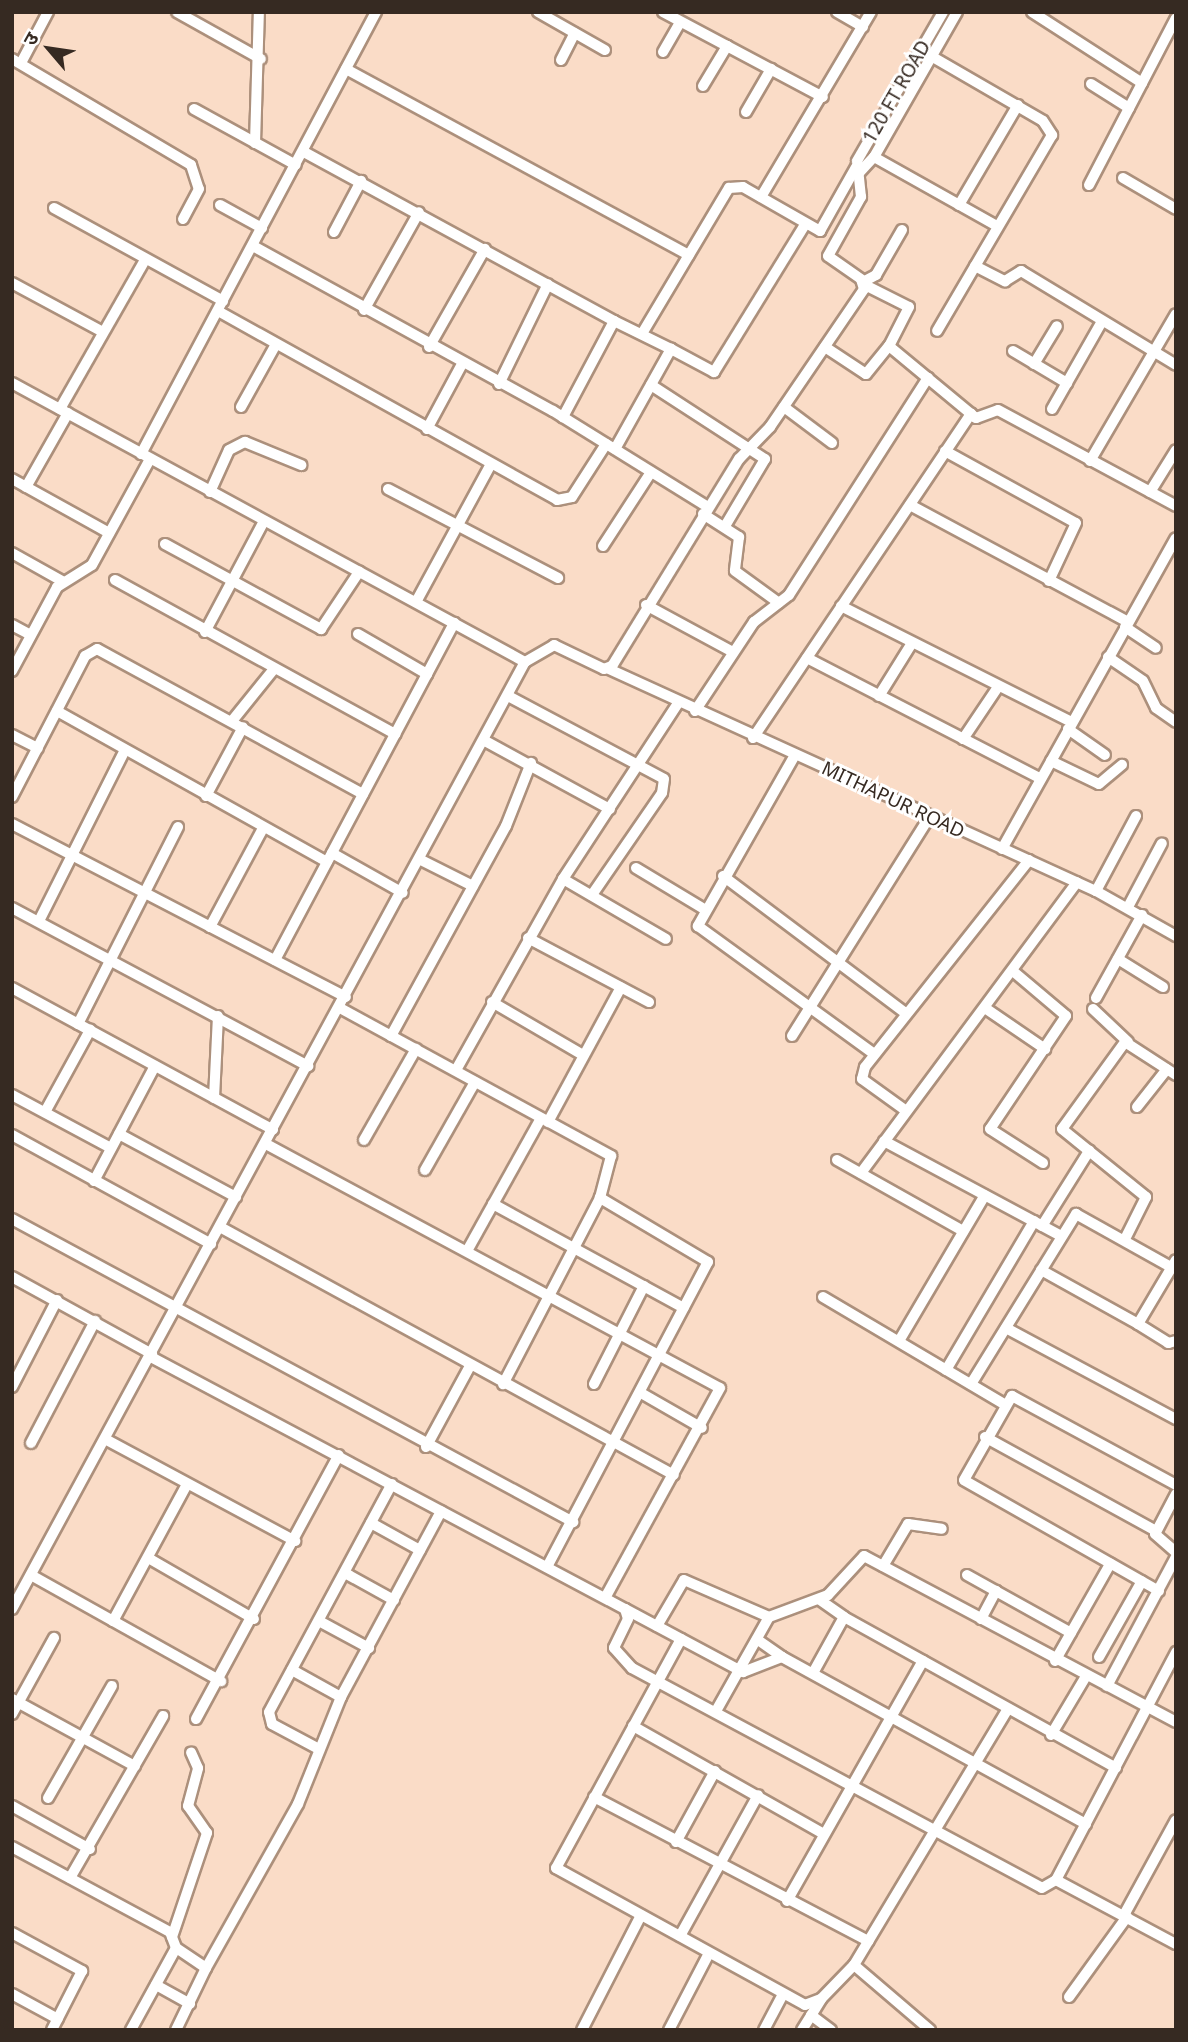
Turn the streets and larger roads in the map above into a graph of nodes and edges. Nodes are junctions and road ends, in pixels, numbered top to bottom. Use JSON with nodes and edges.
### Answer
{"nodes":[{"id":1,"x":48,"y":12,"type":"edge"},
{"id":2,"x":177,"y":12,"type":"edge"},
{"id":3,"x":259,"y":12,"type":"edge"},
{"id":4,"x":376,"y":12,"type":"edge"},
{"id":5,"x":538,"y":12,"type":"edge"},
{"id":6,"x":663,"y":12,"type":"edge"},
{"id":7,"x":837,"y":12,"type":"edge"},
{"id":8,"x":871,"y":12,"type":"edge"},
{"id":9,"x":943,"y":12,"type":"edge"},
{"id":10,"x":957,"y":12,"type":"edge"},
{"id":11,"x":1032,"y":12,"type":"edge"},
{"id":12,"x":1176,"y":18,"type":"edge"},
{"id":13,"x":680,"y":22,"type":"junction"},
{"id":14,"x":863,"y":27,"type":"junction"},
{"id":15,"x":575,"y":33,"type":"junction"},
{"id":16,"x":727,"y":46,"type":"junction"},
{"id":17,"x":605,"y":50,"type":"dead end"},
{"id":18,"x":663,"y":52,"type":"dead end"},
{"id":19,"x":931,"y":56,"type":"junction"},
{"id":20,"x":261,"y":59,"type":"junction"},
{"id":21,"x":561,"y":60,"type":"dead end"},
{"id":22,"x":16,"y":61,"type":"edge"},
{"id":23,"x":346,"y":69,"type":"junction"},
{"id":24,"x":771,"y":69,"type":"junction"},
{"id":25,"x":1091,"y":83,"type":"dead end"},
{"id":26,"x":1142,"y":83,"type":"junction"},
{"id":27,"x":704,"y":86,"type":"dead end"},
{"id":28,"x":823,"y":97,"type":"junction"},
{"id":29,"x":1018,"y":106,"type":"junction"},
{"id":30,"x":1129,"y":108,"type":"junction"},
{"id":31,"x":194,"y":109,"type":"dead end"},
{"id":32,"x":746,"y":111,"type":"dead end"},
{"id":33,"x":255,"y":143,"type":"junction"},
{"id":34,"x":304,"y":152,"type":"junction"},
{"id":35,"x":874,"y":157,"type":"junction"},
{"id":36,"x":296,"y":165,"type":"junction"},
{"id":37,"x":857,"y":170,"type":"junction"},
{"id":38,"x":1123,"y":178,"type":"dead end"},
{"id":39,"x":361,"y":181,"type":"junction"},
{"id":40,"x":1089,"y":185,"type":"dead end"},
{"id":41,"x":761,"y":197,"type":"junction"},
{"id":42,"x":220,"y":205,"type":"dead end"},
{"id":43,"x":959,"y":205,"type":"junction"},
{"id":44,"x":54,"y":208,"type":"dead end"},
{"id":45,"x":1176,"y":209,"type":"edge"},
{"id":46,"x":419,"y":212,"type":"junction"},
{"id":47,"x":183,"y":219,"type":"dead end"},
{"id":48,"x":804,"y":226,"type":"junction"},
{"id":49,"x":998,"y":226,"type":"junction"},
{"id":50,"x":262,"y":228,"type":"junction"},
{"id":51,"x":902,"y":230,"type":"dead end"},
{"id":52,"x":334,"y":232,"type":"dead end"},
{"id":53,"x":253,"y":246,"type":"junction"},
{"id":54,"x":485,"y":249,"type":"junction"},
{"id":55,"x":689,"y":255,"type":"junction"},
{"id":56,"x":145,"y":260,"type":"junction"},
{"id":57,"x":975,"y":266,"type":"junction"},
{"id":58,"x":12,"y":283,"type":"edge"},
{"id":59,"x":548,"y":284,"type":"junction"},
{"id":60,"x":864,"y":284,"type":"junction"},
{"id":61,"x":220,"y":306,"type":"junction"},
{"id":62,"x":363,"y":310,"type":"junction"},
{"id":63,"x":1176,"y":314,"type":"edge"},
{"id":64,"x":614,"y":321,"type":"junction"},
{"id":65,"x":1101,"y":323,"type":"junction"},
{"id":66,"x":1057,"y":326,"type":"dead end"},
{"id":67,"x":937,"y":331,"type":"dead end"},
{"id":68,"x":103,"y":332,"type":"junction"},
{"id":69,"x":643,"y":332,"type":"junction"},
{"id":70,"x":276,"y":344,"type":"junction"},
{"id":71,"x":889,"y":346,"type":"junction"},
{"id":72,"x":429,"y":347,"type":"junction"},
{"id":73,"x":825,"y":347,"type":"junction"},
{"id":74,"x":671,"y":349,"type":"junction"},
{"id":75,"x":1013,"y":351,"type":"dead end"},
{"id":76,"x":1156,"y":354,"type":"junction"},
{"id":77,"x":462,"y":364,"type":"junction"},
{"id":78,"x":1034,"y":364,"type":"junction"},
{"id":79,"x":1176,"y":365,"type":"edge"},
{"id":80,"x":929,"y":379,"type":"junction"},
{"id":81,"x":12,"y":383,"type":"edge"},
{"id":82,"x":1067,"y":383,"type":"junction"},
{"id":83,"x":499,"y":384,"type":"junction"},
{"id":84,"x":651,"y":385,"type":"junction"},
{"id":85,"x":241,"y":407,"type":"dead end"},
{"id":86,"x":784,"y":407,"type":"junction"},
{"id":87,"x":1052,"y":409,"type":"dead end"},
{"id":88,"x":64,"y":411,"type":"junction"},
{"id":89,"x":971,"y":413,"type":"junction"},
{"id":90,"x":564,"y":417,"type":"junction"},
{"id":91,"x":427,"y":429,"type":"junction"},
{"id":92,"x":832,"y":443,"type":"dead end"},
{"id":93,"x":611,"y":447,"type":"junction"},
{"id":94,"x":751,"y":447,"type":"junction"},
{"id":95,"x":1176,"y":450,"type":"edge"},
{"id":96,"x":946,"y":451,"type":"junction"},
{"id":97,"x":146,"y":456,"type":"junction"},
{"id":98,"x":1090,"y":461,"type":"junction"},
{"id":99,"x":491,"y":464,"type":"junction"},
{"id":100,"x":302,"y":465,"type":"dead end"},
{"id":101,"x":651,"y":472,"type":"junction"},
{"id":102,"x":12,"y":479,"type":"edge"},
{"id":103,"x":26,"y":487,"type":"junction"},
{"id":104,"x":388,"y":489,"type":"dead end"},
{"id":105,"x":210,"y":492,"type":"junction"},
{"id":106,"x":1150,"y":492,"type":"junction"},
{"id":107,"x":910,"y":505,"type":"junction"},
{"id":108,"x":1176,"y":506,"type":"edge"},
{"id":109,"x":706,"y":511,"type":"junction"},
{"id":110,"x":264,"y":521,"type":"junction"},
{"id":111,"x":725,"y":526,"type":"junction"},
{"id":112,"x":457,"y":527,"type":"junction"},
{"id":113,"x":109,"y":533,"type":"junction"},
{"id":114,"x":1176,"y":538,"type":"edge"},
{"id":115,"x":165,"y":544,"type":"dead end"},
{"id":116,"x":603,"y":546,"type":"dead end"},
{"id":117,"x":12,"y":553,"type":"edge"},
{"id":118,"x":359,"y":572,"type":"junction"},
{"id":119,"x":558,"y":578,"type":"dead end"},
{"id":120,"x":115,"y":580,"type":"dead end"},
{"id":121,"x":62,"y":581,"type":"junction"},
{"id":122,"x":232,"y":581,"type":"junction"},
{"id":123,"x":1049,"y":581,"type":"junction"},
{"id":124,"x":416,"y":603,"type":"junction"},
{"id":125,"x":779,"y":603,"type":"junction"},
{"id":126,"x":646,"y":605,"type":"junction"},
{"id":127,"x":841,"y":606,"type":"junction"},
{"id":128,"x":454,"y":623,"type":"junction"},
{"id":129,"x":12,"y":625,"type":"edge"},
{"id":130,"x":1126,"y":625,"type":"junction"},
{"id":131,"x":205,"y":632,"type":"junction"},
{"id":132,"x":358,"y":634,"type":"dead end"},
{"id":133,"x":31,"y":635,"type":"junction"},
{"id":134,"x":912,"y":643,"type":"junction"},
{"id":135,"x":1156,"y":648,"type":"dead end"},
{"id":136,"x":733,"y":652,"type":"junction"},
{"id":137,"x":1108,"y":657,"type":"junction"},
{"id":138,"x":807,"y":658,"type":"junction"},
{"id":139,"x":526,"y":662,"type":"junction"},
{"id":140,"x":274,"y":669,"type":"junction"},
{"id":141,"x":609,"y":669,"type":"junction"},
{"id":142,"x":12,"y":671,"type":"edge"},
{"id":143,"x":427,"y":674,"type":"junction"},
{"id":144,"x":998,"y":687,"type":"junction"},
{"id":145,"x":879,"y":695,"type":"junction"},
{"id":146,"x":510,"y":697,"type":"junction"},
{"id":147,"x":678,"y":703,"type":"junction"},
{"id":148,"x":57,"y":711,"type":"junction"},
{"id":149,"x":695,"y":711,"type":"junction"},
{"id":150,"x":232,"y":721,"type":"junction"},
{"id":151,"x":1176,"y":722,"type":"edge"},
{"id":152,"x":1070,"y":725,"type":"junction"},
{"id":153,"x":243,"y":727,"type":"junction"},
{"id":154,"x":395,"y":734,"type":"junction"},
{"id":155,"x":12,"y":735,"type":"edge"},
{"id":156,"x":753,"y":738,"type":"junction"},
{"id":157,"x":963,"y":739,"type":"junction"},
{"id":158,"x":487,"y":742,"type":"junction"},
{"id":159,"x":37,"y":748,"type":"junction"},
{"id":160,"x":125,"y":750,"type":"junction"},
{"id":161,"x":795,"y":755,"type":"junction"},
{"id":162,"x":1105,"y":755,"type":"dead end"},
{"id":163,"x":1051,"y":761,"type":"junction"},
{"id":164,"x":531,"y":763,"type":"junction"},
{"id":165,"x":1122,"y":765,"type":"dead end"},
{"id":166,"x":637,"y":766,"type":"junction"},
{"id":167,"x":1041,"y":779,"type":"junction"},
{"id":168,"x":363,"y":794,"type":"junction"},
{"id":169,"x":206,"y":796,"type":"junction"},
{"id":170,"x":12,"y":797,"type":"edge"},
{"id":171,"x":610,"y":809,"type":"junction"},
{"id":172,"x":1136,"y":817,"type":"dead end"},
{"id":173,"x":929,"y":818,"type":"junction"},
{"id":174,"x":12,"y":824,"type":"edge"},
{"id":175,"x":178,"y":827,"type":"dead end"},
{"id":176,"x":264,"y":828,"type":"junction"},
{"id":177,"x":1162,"y":843,"type":"dead end"},
{"id":178,"x":1002,"y":849,"type":"junction"},
{"id":179,"x":72,"y":854,"type":"junction"},
{"id":180,"x":329,"y":857,"type":"junction"},
{"id":181,"x":421,"y":860,"type":"junction"},
{"id":182,"x":1029,"y":860,"type":"junction"},
{"id":183,"x":636,"y":868,"type":"dead end"},
{"id":184,"x":723,"y":876,"type":"junction"},
{"id":185,"x":563,"y":879,"type":"junction"},
{"id":186,"x":1077,"y":882,"type":"junction"},
{"id":187,"x":474,"y":886,"type":"junction"},
{"id":188,"x":1096,"y":891,"type":"junction"},
{"id":189,"x":146,"y":892,"type":"junction"},
{"id":190,"x":403,"y":893,"type":"junction"},
{"id":191,"x":592,"y":895,"type":"junction"},
{"id":192,"x":1128,"y":907,"type":"junction"},
{"id":193,"x":12,"y":908,"type":"edge"},
{"id":194,"x":704,"y":909,"type":"junction"},
{"id":195,"x":1142,"y":915,"type":"junction"},
{"id":196,"x":39,"y":921,"type":"junction"},
{"id":197,"x":210,"y":927,"type":"junction"},
{"id":198,"x":1176,"y":936,"type":"edge"},
{"id":199,"x":528,"y":938,"type":"junction"},
{"id":200,"x":666,"y":939,"type":"dead end"},
{"id":201,"x":1118,"y":959,"type":"junction"},
{"id":202,"x":114,"y":960,"type":"junction"},
{"id":203,"x":275,"y":960,"type":"junction"},
{"id":204,"x":839,"y":961,"type":"junction"},
{"id":205,"x":1014,"y":972,"type":"junction"},
{"id":206,"x":1163,"y":986,"type":"dead end"},
{"id":207,"x":621,"y":987,"type":"junction"},
{"id":208,"x":12,"y":988,"type":"edge"},
{"id":209,"x":346,"y":997,"type":"junction"},
{"id":210,"x":492,"y":1002,"type":"junction"},
{"id":211,"x":649,"y":1002,"type":"dead end"},
{"id":212,"x":810,"y":1007,"type":"junction"},
{"id":213,"x":985,"y":1008,"type":"junction"},
{"id":214,"x":340,"y":1009,"type":"junction"},
{"id":215,"x":904,"y":1012,"type":"junction"},
{"id":216,"x":218,"y":1017,"type":"junction"},
{"id":217,"x":78,"y":1024,"type":"junction"},
{"id":218,"x":90,"y":1030,"type":"junction"},
{"id":219,"x":391,"y":1036,"type":"junction"},
{"id":220,"x":792,"y":1036,"type":"dead end"},
{"id":221,"x":1128,"y":1042,"type":"junction"},
{"id":222,"x":416,"y":1049,"type":"junction"},
{"id":223,"x":1045,"y":1049,"type":"junction"},
{"id":224,"x":874,"y":1054,"type":"junction"},
{"id":225,"x":583,"y":1055,"type":"junction"},
{"id":226,"x":155,"y":1066,"type":"junction"},
{"id":227,"x":308,"y":1066,"type":"junction"},
{"id":228,"x":456,"y":1070,"type":"junction"},
{"id":229,"x":1171,"y":1072,"type":"edge"},
{"id":230,"x":475,"y":1082,"type":"junction"},
{"id":231,"x":12,"y":1095,"type":"edge"},
{"id":232,"x":214,"y":1098,"type":"junction"},
{"id":233,"x":1137,"y":1107,"type":"dead end"},
{"id":234,"x":905,"y":1110,"type":"junction"},
{"id":235,"x":45,"y":1112,"type":"junction"},
{"id":236,"x":545,"y":1120,"type":"junction"},
{"id":237,"x":273,"y":1130,"type":"junction"},
{"id":238,"x":119,"y":1134,"type":"junction"},
{"id":239,"x":12,"y":1135,"type":"edge"},
{"id":240,"x":364,"y":1140,"type":"dead end"},
{"id":241,"x":884,"y":1141,"type":"junction"},
{"id":242,"x":266,"y":1144,"type":"junction"},
{"id":243,"x":111,"y":1148,"type":"junction"},
{"id":244,"x":1089,"y":1151,"type":"junction"},
{"id":245,"x":837,"y":1160,"type":"dead end"},
{"id":246,"x":1043,"y":1163,"type":"dead end"},
{"id":247,"x":425,"y":1170,"type":"dead end"},
{"id":248,"x":861,"y":1173,"type":"junction"},
{"id":249,"x":94,"y":1181,"type":"junction"},
{"id":250,"x":985,"y":1195,"type":"junction"},
{"id":251,"x":236,"y":1198,"type":"junction"},
{"id":252,"x":600,"y":1198,"type":"junction"},
{"id":253,"x":493,"y":1204,"type":"junction"},
{"id":254,"x":12,"y":1219,"type":"edge"},
{"id":255,"x":1038,"y":1223,"type":"junction"},
{"id":256,"x":220,"y":1227,"type":"junction"},
{"id":257,"x":963,"y":1231,"type":"junction"},
{"id":258,"x":1061,"y":1236,"type":"junction"},
{"id":259,"x":1125,"y":1239,"type":"junction"},
{"id":260,"x":211,"y":1244,"type":"junction"},
{"id":261,"x":575,"y":1248,"type":"junction"},
{"id":262,"x":467,"y":1251,"type":"junction"},
{"id":263,"x":1175,"y":1262,"type":"edge"},
{"id":264,"x":1041,"y":1270,"type":"junction"},
{"id":265,"x":12,"y":1277,"type":"edge"},
{"id":266,"x":644,"y":1286,"type":"junction"},
{"id":267,"x":823,"y":1297,"type":"dead end"},
{"id":268,"x":550,"y":1299,"type":"junction"},
{"id":269,"x":57,"y":1300,"type":"junction"},
{"id":270,"x":177,"y":1306,"type":"junction"},
{"id":271,"x":684,"y":1308,"type":"junction"},
{"id":272,"x":95,"y":1321,"type":"junction"},
{"id":273,"x":1138,"y":1324,"type":"junction"},
{"id":274,"x":1006,"y":1328,"type":"junction"},
{"id":275,"x":619,"y":1335,"type":"junction"},
{"id":276,"x":899,"y":1341,"type":"junction"},
{"id":277,"x":1176,"y":1341,"type":"edge"},
{"id":278,"x":151,"y":1355,"type":"junction"},
{"id":279,"x":659,"y":1356,"type":"junction"},
{"id":280,"x":470,"y":1366,"type":"junction"},
{"id":281,"x":946,"y":1370,"type":"junction"},
{"id":282,"x":503,"y":1384,"type":"junction"},
{"id":283,"x":594,"y":1384,"type":"dead end"},
{"id":284,"x":971,"y":1384,"type":"junction"},
{"id":285,"x":12,"y":1387,"type":"edge"},
{"id":286,"x":641,"y":1393,"type":"junction"},
{"id":287,"x":1004,"y":1404,"type":"junction"},
{"id":288,"x":1176,"y":1419,"type":"edge"},
{"id":289,"x":702,"y":1428,"type":"junction"},
{"id":290,"x":985,"y":1437,"type":"junction"},
{"id":291,"x":105,"y":1439,"type":"junction"},
{"id":292,"x":32,"y":1443,"type":"dead end"},
{"id":293,"x":614,"y":1444,"type":"junction"},
{"id":294,"x":426,"y":1447,"type":"junction"},
{"id":295,"x":339,"y":1455,"type":"junction"},
{"id":296,"x":674,"y":1475,"type":"junction"},
{"id":297,"x":187,"y":1484,"type":"junction"},
{"id":298,"x":392,"y":1484,"type":"junction"},
{"id":299,"x":1176,"y":1485,"type":"edge"},
{"id":300,"x":1176,"y":1494,"type":"edge"},
{"id":301,"x":441,"y":1511,"type":"junction"},
{"id":302,"x":573,"y":1522,"type":"junction"},
{"id":303,"x":372,"y":1523,"type":"junction"},
{"id":304,"x":942,"y":1529,"type":"dead end"},
{"id":305,"x":1156,"y":1531,"type":"junction"},
{"id":306,"x":295,"y":1541,"type":"junction"},
{"id":307,"x":420,"y":1550,"type":"junction"},
{"id":308,"x":1176,"y":1554,"type":"edge"},
{"id":309,"x":150,"y":1559,"type":"junction"},
{"id":310,"x":1110,"y":1564,"type":"junction"},
{"id":311,"x":883,"y":1566,"type":"junction"},
{"id":312,"x":547,"y":1567,"type":"junction"},
{"id":313,"x":345,"y":1573,"type":"junction"},
{"id":314,"x":967,"y":1574,"type":"dead end"},
{"id":315,"x":31,"y":1575,"type":"junction"},
{"id":316,"x":1142,"y":1581,"type":"junction"},
{"id":317,"x":996,"y":1591,"type":"junction"},
{"id":318,"x":1159,"y":1591,"type":"junction"},
{"id":319,"x":605,"y":1598,"type":"junction"},
{"id":320,"x":394,"y":1600,"type":"junction"},
{"id":321,"x":820,"y":1600,"type":"junction"},
{"id":322,"x":12,"y":1609,"type":"edge"},
{"id":323,"x":625,"y":1609,"type":"junction"},
{"id":324,"x":769,"y":1617,"type":"junction"},
{"id":325,"x":844,"y":1617,"type":"junction"},
{"id":326,"x":254,"y":1619,"type":"junction"},
{"id":327,"x":981,"y":1619,"type":"junction"},
{"id":328,"x":113,"y":1621,"type":"junction"},
{"id":329,"x":318,"y":1621,"type":"junction"},
{"id":330,"x":657,"y":1626,"type":"junction"},
{"id":331,"x":1071,"y":1633,"type":"junction"},
{"id":332,"x":54,"y":1638,"type":"dead end"},
{"id":333,"x":681,"y":1639,"type":"junction"},
{"id":334,"x":758,"y":1640,"type":"junction"},
{"id":335,"x":369,"y":1648,"type":"junction"},
{"id":336,"x":1176,"y":1652,"type":"edge"},
{"id":337,"x":782,"y":1657,"type":"junction"},
{"id":338,"x":1099,"y":1657,"type":"dead end"},
{"id":339,"x":923,"y":1661,"type":"junction"},
{"id":340,"x":1055,"y":1661,"type":"junction"},
{"id":341,"x":292,"y":1670,"type":"junction"},
{"id":342,"x":743,"y":1672,"type":"junction"},
{"id":343,"x":813,"y":1673,"type":"junction"},
{"id":344,"x":1085,"y":1678,"type":"junction"},
{"id":345,"x":657,"y":1680,"type":"junction"},
{"id":346,"x":221,"y":1681,"type":"junction"},
{"id":347,"x":111,"y":1686,"type":"dead end"},
{"id":348,"x":1107,"y":1686,"type":"junction"},
{"id":349,"x":341,"y":1697,"type":"junction"},
{"id":350,"x":15,"y":1701,"type":"edge"},
{"id":351,"x":1147,"y":1707,"type":"junction"},
{"id":352,"x":1007,"y":1710,"type":"junction"},
{"id":353,"x":716,"y":1712,"type":"junction"},
{"id":354,"x":12,"y":1714,"type":"edge"},
{"id":355,"x":891,"y":1715,"type":"junction"},
{"id":356,"x":163,"y":1716,"type":"dead end"},
{"id":357,"x":196,"y":1719,"type":"dead end"},
{"id":358,"x":1176,"y":1723,"type":"edge"},
{"id":359,"x":633,"y":1726,"type":"junction"},
{"id":360,"x":1051,"y":1735,"type":"junction"},
{"id":361,"x":81,"y":1737,"type":"junction"},
{"id":362,"x":317,"y":1748,"type":"junction"},
{"id":363,"x":191,"y":1752,"type":"dead end"},
{"id":364,"x":976,"y":1763,"type":"junction"},
{"id":365,"x":135,"y":1766,"type":"junction"},
{"id":366,"x":1115,"y":1768,"type":"junction"},
{"id":367,"x":715,"y":1771,"type":"junction"},
{"id":368,"x":853,"y":1784,"type":"junction"},
{"id":369,"x":758,"y":1795,"type":"junction"},
{"id":370,"x":594,"y":1797,"type":"junction"},
{"id":371,"x":48,"y":1798,"type":"dead end"},
{"id":372,"x":12,"y":1807,"type":"edge"},
{"id":373,"x":1176,"y":1819,"type":"edge"},
{"id":374,"x":1086,"y":1824,"type":"junction"},
{"id":375,"x":938,"y":1830,"type":"junction"},
{"id":376,"x":822,"y":1833,"type":"junction"},
{"id":377,"x":677,"y":1842,"type":"junction"},
{"id":378,"x":12,"y":1847,"type":"edge"},
{"id":379,"x":90,"y":1849,"type":"junction"},
{"id":380,"x":719,"y":1865,"type":"junction"},
{"id":381,"x":70,"y":1878,"type":"junction"},
{"id":382,"x":1056,"y":1880,"type":"junction"},
{"id":383,"x":787,"y":1901,"type":"junction"},
{"id":384,"x":641,"y":1915,"type":"junction"},
{"id":385,"x":1125,"y":1916,"type":"junction"},
{"id":386,"x":12,"y":1933,"type":"edge"},
{"id":387,"x":680,"y":1936,"type":"junction"},
{"id":388,"x":868,"y":1941,"type":"junction"},
{"id":389,"x":174,"y":1942,"type":"junction"},
{"id":390,"x":1176,"y":1944,"type":"edge"},
{"id":391,"x":709,"y":1953,"type":"junction"},
{"id":392,"x":855,"y":1965,"type":"junction"},
{"id":393,"x":206,"y":1968,"type":"junction"},
{"id":394,"x":156,"y":1985,"type":"junction"},
{"id":395,"x":12,"y":1994,"type":"edge"},
{"id":396,"x":782,"y":1996,"type":"junction"},
{"id":397,"x":1069,"y":1997,"type":"dead end"},
{"id":398,"x":821,"y":1999,"type":"junction"},
{"id":399,"x":190,"y":2004,"type":"junction"},
{"id":400,"x":811,"y":2015,"type":"junction"},
{"id":401,"x":58,"y":2019,"type":"junction"},
{"id":402,"x":52,"y":2030,"type":"edge"},
{"id":403,"x":131,"y":2030,"type":"edge"},
{"id":404,"x":176,"y":2030,"type":"edge"},
{"id":405,"x":582,"y":2030,"type":"edge"},
{"id":406,"x":669,"y":2030,"type":"edge"},
{"id":407,"x":764,"y":2030,"type":"edge"},
{"id":408,"x":802,"y":2030,"type":"edge"},
{"id":409,"x":831,"y":2030,"type":"edge"},
{"id":410,"x":930,"y":2030,"type":"edge"}],
"edges":[{"from":1,"to":22,"type":"street"},
{"from":2,"to":20,"type":"street"},
{"from":3,"to":20,"type":"street"},
{"from":4,"to":23,"type":"street"},
{"from":5,"to":15,"type":"street"},
{"from":6,"to":13,"type":"street"},
{"from":7,"to":14,"type":"street"},
{"from":8,"to":14,"type":"street"},
{"from":9,"to":37,"type":"street","name":"120 FT ROAD"},
{"from":10,"to":19,"type":"street"},
{"from":11,"to":26,"type":"street"},
{"from":12,"to":26,"type":"street"},
{"from":13,"to":16,"type":"street"},
{"from":13,"to":18,"type":"street"},
{"from":14,"to":28,"type":"street"},
{"from":15,"to":17,"type":"street"},
{"from":15,"to":21,"type":"street"},
{"from":16,"to":24,"type":"street"},
{"from":16,"to":27,"type":"street"},
{"from":19,"to":29,"type":"street"},
{"from":19,"to":35,"type":"street"},
{"from":20,"to":33,"type":"street"},
{"from":22,"to":47,"type":"street"},
{"from":23,"to":34,"type":"street"},
{"from":23,"to":55,"type":"street"},
{"from":24,"to":28,"type":"street"},
{"from":24,"to":32,"type":"street"},
{"from":25,"to":30,"type":"street"},
{"from":26,"to":30,"type":"street"},
{"from":28,"to":41,"type":"street"},
{"from":29,"to":43,"type":"street"},
{"from":29,"to":49,"type":"street"},
{"from":30,"to":40,"type":"street"},
{"from":31,"to":33,"type":"street"},
{"from":33,"to":36,"type":"street"},
{"from":34,"to":36,"type":"street"},
{"from":34,"to":39,"type":"street"},
{"from":35,"to":37,"type":"street"},
{"from":35,"to":43,"type":"street"},
{"from":36,"to":50,"type":"street"},
{"from":37,"to":48,"type":"street"},
{"from":37,"to":60,"type":"street"},
{"from":38,"to":45,"type":"street"},
{"from":39,"to":46,"type":"street"},
{"from":39,"to":52,"type":"street"},
{"from":41,"to":48,"type":"street"},
{"from":41,"to":55,"type":"street"},
{"from":42,"to":50,"type":"street"},
{"from":43,"to":49,"type":"street"},
{"from":44,"to":56,"type":"street"},
{"from":46,"to":54,"type":"street"},
{"from":46,"to":62,"type":"street"},
{"from":48,"to":74,"type":"street"},
{"from":49,"to":57,"type":"street"},
{"from":50,"to":53,"type":"street"},
{"from":51,"to":60,"type":"street"},
{"from":53,"to":61,"type":"street"},
{"from":53,"to":62,"type":"street"},
{"from":54,"to":59,"type":"street"},
{"from":54,"to":72,"type":"street"},
{"from":55,"to":69,"type":"street"},
{"from":56,"to":61,"type":"street"},
{"from":56,"to":68,"type":"street"},
{"from":57,"to":65,"type":"street"},
{"from":57,"to":67,"type":"street"},
{"from":58,"to":68,"type":"street"},
{"from":59,"to":64,"type":"street"},
{"from":59,"to":83,"type":"street"},
{"from":60,"to":71,"type":"street"},
{"from":60,"to":73,"type":"street"},
{"from":61,"to":70,"type":"street"},
{"from":61,"to":97,"type":"street"},
{"from":62,"to":72,"type":"street"},
{"from":63,"to":76,"type":"street"},
{"from":64,"to":69,"type":"street"},
{"from":64,"to":90,"type":"street"},
{"from":65,"to":76,"type":"street"},
{"from":65,"to":82,"type":"street"},
{"from":66,"to":78,"type":"street"},
{"from":68,"to":88,"type":"street"},
{"from":69,"to":74,"type":"street"},
{"from":70,"to":85,"type":"street"},
{"from":70,"to":91,"type":"street"},
{"from":71,"to":73,"type":"street"},
{"from":71,"to":80,"type":"street"},
{"from":72,"to":77,"type":"street"},
{"from":73,"to":86,"type":"street"},
{"from":74,"to":84,"type":"street"},
{"from":75,"to":78,"type":"street"},
{"from":76,"to":79,"type":"street"},
{"from":76,"to":98,"type":"street"},
{"from":77,"to":83,"type":"street"},
{"from":77,"to":91,"type":"street"},
{"from":78,"to":82,"type":"street"},
{"from":80,"to":89,"type":"street"},
{"from":80,"to":125,"type":"street"},
{"from":81,"to":88,"type":"street"},
{"from":82,"to":87,"type":"street"},
{"from":83,"to":90,"type":"street"},
{"from":84,"to":93,"type":"street"},
{"from":84,"to":94,"type":"street"},
{"from":86,"to":92,"type":"street"},
{"from":86,"to":94,"type":"street"},
{"from":88,"to":97,"type":"street"},
{"from":88,"to":103,"type":"street"},
{"from":89,"to":96,"type":"street"},
{"from":89,"to":98,"type":"street"},
{"from":90,"to":93,"type":"street"},
{"from":91,"to":99,"type":"street"},
{"from":93,"to":99,"type":"street"},
{"from":93,"to":101,"type":"street"},
{"from":94,"to":109,"type":"street"},
{"from":94,"to":111,"type":"street"},
{"from":95,"to":106,"type":"street"},
{"from":96,"to":107,"type":"street"},
{"from":96,"to":123,"type":"street"},
{"from":97,"to":105,"type":"street"},
{"from":97,"to":113,"type":"street"},
{"from":98,"to":106,"type":"street"},
{"from":99,"to":112,"type":"street"},
{"from":100,"to":105,"type":"street"},
{"from":101,"to":109,"type":"street"},
{"from":101,"to":116,"type":"street"},
{"from":102,"to":103,"type":"street"},
{"from":103,"to":113,"type":"street"},
{"from":104,"to":112,"type":"street"},
{"from":105,"to":110,"type":"street"},
{"from":106,"to":108,"type":"street"},
{"from":107,"to":123,"type":"street"},
{"from":107,"to":127,"type":"street"},
{"from":109,"to":111,"type":"street"},
{"from":109,"to":126,"type":"street"},
{"from":110,"to":118,"type":"street"},
{"from":110,"to":122,"type":"street"},
{"from":111,"to":125,"type":"street"},
{"from":112,"to":119,"type":"street"},
{"from":112,"to":124,"type":"street"},
{"from":113,"to":121,"type":"street"},
{"from":114,"to":130,"type":"street"},
{"from":115,"to":122,"type":"street"},
{"from":117,"to":121,"type":"street"},
{"from":118,"to":122,"type":"street"},
{"from":118,"to":124,"type":"street"},
{"from":120,"to":131,"type":"street"},
{"from":121,"to":133,"type":"street"},
{"from":122,"to":131,"type":"street"},
{"from":123,"to":130,"type":"street"},
{"from":124,"to":128,"type":"street"},
{"from":125,"to":136,"type":"street"},
{"from":126,"to":136,"type":"street"},
{"from":126,"to":141,"type":"street"},
{"from":127,"to":134,"type":"street"},
{"from":127,"to":138,"type":"street"},
{"from":128,"to":139,"type":"street"},
{"from":128,"to":143,"type":"street"},
{"from":129,"to":133,"type":"street"},
{"from":130,"to":135,"type":"street"},
{"from":130,"to":137,"type":"street"},
{"from":131,"to":140,"type":"street"},
{"from":132,"to":143,"type":"street"},
{"from":133,"to":142,"type":"street"},
{"from":134,"to":144,"type":"street"},
{"from":134,"to":145,"type":"street"},
{"from":136,"to":149,"type":"street"},
{"from":137,"to":151,"type":"street"},
{"from":137,"to":152,"type":"street"},
{"from":138,"to":145,"type":"street"},
{"from":138,"to":156,"type":"street"},
{"from":139,"to":141,"type":"street","name":"MITHAPUR ROAD"},
{"from":139,"to":146,"type":"street"},
{"from":140,"to":150,"type":"street"},
{"from":140,"to":154,"type":"street"},
{"from":141,"to":147,"type":"street","name":"MITHAPUR ROAD"},
{"from":143,"to":154,"type":"street"},
{"from":144,"to":152,"type":"street"},
{"from":144,"to":157,"type":"street"},
{"from":145,"to":157,"type":"street"},
{"from":146,"to":158,"type":"street"},
{"from":146,"to":166,"type":"street"},
{"from":147,"to":149,"type":"street","name":"MITHAPUR ROAD"},
{"from":147,"to":166,"type":"street"},
{"from":148,"to":150,"type":"street"},
{"from":148,"to":159,"type":"street"},
{"from":148,"to":160,"type":"street"},
{"from":149,"to":156,"type":"street","name":"MITHAPUR ROAD"},
{"from":150,"to":153,"type":"street"},
{"from":152,"to":162,"type":"street"},
{"from":152,"to":163,"type":"street"},
{"from":153,"to":168,"type":"street"},
{"from":153,"to":169,"type":"street"},
{"from":154,"to":168,"type":"street"},
{"from":155,"to":159,"type":"street"},
{"from":156,"to":161,"type":"street","name":"MITHAPUR ROAD"},
{"from":157,"to":167,"type":"street"},
{"from":158,"to":164,"type":"street"},
{"from":158,"to":181,"type":"street"},
{"from":159,"to":170,"type":"street"},
{"from":160,"to":169,"type":"street"},
{"from":160,"to":179,"type":"street"},
{"from":161,"to":173,"type":"street","name":"MITHAPUR ROAD"},
{"from":161,"to":184,"type":"street"},
{"from":163,"to":165,"type":"street"},
{"from":163,"to":167,"type":"street"},
{"from":164,"to":171,"type":"street"},
{"from":164,"to":187,"type":"street"},
{"from":166,"to":171,"type":"street"},
{"from":166,"to":191,"type":"street"},
{"from":167,"to":178,"type":"street"},
{"from":168,"to":180,"type":"street"},
{"from":169,"to":176,"type":"street"},
{"from":171,"to":185,"type":"street"},
{"from":172,"to":188,"type":"street"},
{"from":173,"to":178,"type":"street","name":"MITHAPUR ROAD"},
{"from":173,"to":204,"type":"street"},
{"from":174,"to":179,"type":"street"},
{"from":175,"to":189,"type":"street"},
{"from":176,"to":180,"type":"street"},
{"from":176,"to":197,"type":"street"},
{"from":177,"to":192,"type":"street"},
{"from":178,"to":182,"type":"street","name":"MITHAPUR ROAD"},
{"from":179,"to":189,"type":"street"},
{"from":179,"to":196,"type":"street"},
{"from":180,"to":190,"type":"street"},
{"from":180,"to":203,"type":"street"},
{"from":181,"to":187,"type":"street"},
{"from":181,"to":190,"type":"street"},
{"from":182,"to":186,"type":"street","name":"MITHAPUR ROAD"},
{"from":182,"to":215,"type":"street"},
{"from":183,"to":194,"type":"street"},
{"from":184,"to":194,"type":"street"},
{"from":184,"to":204,"type":"street"},
{"from":185,"to":191,"type":"street"},
{"from":185,"to":199,"type":"street"},
{"from":186,"to":188,"type":"street","name":"MITHAPUR ROAD"},
{"from":186,"to":205,"type":"street"},
{"from":187,"to":219,"type":"street"},
{"from":188,"to":192,"type":"street","name":"MITHAPUR ROAD"},
{"from":189,"to":197,"type":"street"},
{"from":189,"to":202,"type":"street"},
{"from":190,"to":209,"type":"street"},
{"from":191,"to":200,"type":"street"},
{"from":192,"to":195,"type":"street","name":"MITHAPUR ROAD"},
{"from":193,"to":196,"type":"street"},
{"from":194,"to":212,"type":"street"},
{"from":195,"to":198,"type":"street","name":"MITHAPUR ROAD"},
{"from":195,"to":201,"type":"street"},
{"from":196,"to":202,"type":"street"},
{"from":197,"to":203,"type":"street"},
{"from":199,"to":207,"type":"street"},
{"from":199,"to":210,"type":"street"},
{"from":201,"to":206,"type":"street"},
{"from":201,"to":221,"type":"street"},
{"from":202,"to":216,"type":"street"},
{"from":202,"to":217,"type":"street"},
{"from":203,"to":209,"type":"street"},
{"from":204,"to":212,"type":"street"},
{"from":204,"to":215,"type":"street"},
{"from":205,"to":213,"type":"street"},
{"from":205,"to":223,"type":"street"},
{"from":207,"to":211,"type":"street"},
{"from":207,"to":225,"type":"street"},
{"from":208,"to":217,"type":"street"},
{"from":209,"to":214,"type":"street"},
{"from":210,"to":225,"type":"street"},
{"from":210,"to":228,"type":"street"},
{"from":212,"to":220,"type":"street"},
{"from":212,"to":224,"type":"street"},
{"from":213,"to":223,"type":"street"},
{"from":213,"to":234,"type":"street"},
{"from":214,"to":219,"type":"street"},
{"from":214,"to":227,"type":"street"},
{"from":215,"to":224,"type":"street"},
{"from":216,"to":227,"type":"street"},
{"from":216,"to":232,"type":"street"},
{"from":217,"to":218,"type":"street"},
{"from":218,"to":226,"type":"street"},
{"from":218,"to":235,"type":"street"},
{"from":219,"to":222,"type":"street"},
{"from":221,"to":229,"type":"street"},
{"from":221,"to":244,"type":"street"},
{"from":222,"to":228,"type":"street"},
{"from":222,"to":240,"type":"street"},
{"from":223,"to":246,"type":"street"},
{"from":224,"to":234,"type":"street"},
{"from":225,"to":236,"type":"street"},
{"from":226,"to":232,"type":"street"},
{"from":226,"to":238,"type":"street"},
{"from":227,"to":237,"type":"street"},
{"from":228,"to":230,"type":"street"},
{"from":229,"to":233,"type":"street"},
{"from":230,"to":236,"type":"street"},
{"from":230,"to":247,"type":"street"},
{"from":231,"to":235,"type":"street"},
{"from":232,"to":237,"type":"street"},
{"from":234,"to":241,"type":"street"},
{"from":235,"to":243,"type":"street"},
{"from":236,"to":252,"type":"street"},
{"from":236,"to":253,"type":"street"},
{"from":237,"to":242,"type":"street"},
{"from":238,"to":243,"type":"street"},
{"from":238,"to":251,"type":"street"},
{"from":239,"to":249,"type":"street"},
{"from":241,"to":248,"type":"street"},
{"from":241,"to":250,"type":"street"},
{"from":242,"to":251,"type":"street"},
{"from":242,"to":262,"type":"street"},
{"from":243,"to":249,"type":"street"},
{"from":244,"to":255,"type":"street"},
{"from":244,"to":259,"type":"street"},
{"from":245,"to":248,"type":"street"},
{"from":248,"to":257,"type":"street"},
{"from":249,"to":260,"type":"street"},
{"from":250,"to":255,"type":"street"},
{"from":250,"to":257,"type":"street"},
{"from":251,"to":256,"type":"street"},
{"from":252,"to":261,"type":"street"},
{"from":252,"to":271,"type":"street"},
{"from":253,"to":261,"type":"street"},
{"from":253,"to":262,"type":"street"},
{"from":254,"to":270,"type":"street"},
{"from":255,"to":258,"type":"street"},
{"from":255,"to":281,"type":"street"},
{"from":256,"to":260,"type":"street"},
{"from":256,"to":280,"type":"street"},
{"from":257,"to":276,"type":"street"},
{"from":258,"to":259,"type":"street"},
{"from":258,"to":264,"type":"street"},
{"from":259,"to":263,"type":"street"},
{"from":260,"to":270,"type":"street"},
{"from":261,"to":266,"type":"street"},
{"from":261,"to":268,"type":"street"},
{"from":262,"to":268,"type":"street"},
{"from":263,"to":273,"type":"street"},
{"from":264,"to":273,"type":"street"},
{"from":264,"to":274,"type":"street"},
{"from":265,"to":269,"type":"street"},
{"from":266,"to":271,"type":"street"},
{"from":266,"to":275,"type":"street"},
{"from":267,"to":276,"type":"street"},
{"from":268,"to":275,"type":"street"},
{"from":268,"to":282,"type":"street"},
{"from":269,"to":272,"type":"street"},
{"from":269,"to":285,"type":"street"},
{"from":270,"to":278,"type":"street"},
{"from":270,"to":294,"type":"street"},
{"from":271,"to":279,"type":"street"},
{"from":272,"to":278,"type":"street"},
{"from":272,"to":292,"type":"street"},
{"from":273,"to":277,"type":"street"},
{"from":274,"to":284,"type":"street"},
{"from":274,"to":288,"type":"street"},
{"from":275,"to":279,"type":"street"},
{"from":275,"to":283,"type":"street"},
{"from":276,"to":281,"type":"street"},
{"from":278,"to":291,"type":"street"},
{"from":278,"to":295,"type":"street"},
{"from":279,"to":286,"type":"street"},
{"from":279,"to":289,"type":"street"},
{"from":280,"to":282,"type":"street"},
{"from":280,"to":294,"type":"street"},
{"from":281,"to":284,"type":"street"},
{"from":282,"to":293,"type":"street"},
{"from":284,"to":287,"type":"street"},
{"from":286,"to":289,"type":"street"},
{"from":286,"to":293,"type":"street"},
{"from":287,"to":290,"type":"street"},
{"from":287,"to":299,"type":"street"},
{"from":289,"to":296,"type":"street"},
{"from":290,"to":305,"type":"street"},
{"from":290,"to":310,"type":"street"},
{"from":291,"to":297,"type":"street"},
{"from":291,"to":315,"type":"street"},
{"from":293,"to":296,"type":"street"},
{"from":293,"to":302,"type":"street"},
{"from":294,"to":302,"type":"street"},
{"from":295,"to":298,"type":"street"},
{"from":295,"to":306,"type":"street"},
{"from":296,"to":319,"type":"street"},
{"from":297,"to":306,"type":"street"},
{"from":297,"to":309,"type":"street"},
{"from":298,"to":301,"type":"street"},
{"from":298,"to":303,"type":"street"},
{"from":300,"to":305,"type":"street"},
{"from":301,"to":307,"type":"street"},
{"from":301,"to":312,"type":"street"},
{"from":302,"to":312,"type":"street"},
{"from":303,"to":307,"type":"street"},
{"from":303,"to":313,"type":"street"},
{"from":304,"to":311,"type":"street"},
{"from":305,"to":308,"type":"street"},
{"from":306,"to":326,"type":"street"},
{"from":307,"to":320,"type":"street"},
{"from":308,"to":318,"type":"street"},
{"from":309,"to":326,"type":"street"},
{"from":309,"to":328,"type":"street"},
{"from":310,"to":316,"type":"street"},
{"from":310,"to":331,"type":"street"},
{"from":311,"to":321,"type":"street"},
{"from":311,"to":327,"type":"street"},
{"from":312,"to":319,"type":"street"},
{"from":313,"to":320,"type":"street"},
{"from":313,"to":329,"type":"street"},
{"from":314,"to":317,"type":"street"},
{"from":315,"to":322,"type":"street"},
{"from":315,"to":328,"type":"street"},
{"from":316,"to":318,"type":"street"},
{"from":316,"to":338,"type":"street"},
{"from":317,"to":327,"type":"street"},
{"from":317,"to":331,"type":"street"},
{"from":318,"to":348,"type":"street"},
{"from":319,"to":323,"type":"street"},
{"from":320,"to":335,"type":"street"},
{"from":321,"to":324,"type":"street"},
{"from":321,"to":325,"type":"street"},
{"from":323,"to":330,"type":"street"},
{"from":323,"to":345,"type":"street"},
{"from":324,"to":330,"type":"street"},
{"from":324,"to":334,"type":"street"},
{"from":325,"to":339,"type":"street"},
{"from":325,"to":343,"type":"street"},
{"from":326,"to":346,"type":"street"},
{"from":327,"to":340,"type":"street"},
{"from":328,"to":346,"type":"street"},
{"from":329,"to":335,"type":"street"},
{"from":329,"to":341,"type":"street"},
{"from":330,"to":333,"type":"street"},
{"from":331,"to":340,"type":"street"},
{"from":332,"to":350,"type":"street"},
{"from":333,"to":342,"type":"street"},
{"from":333,"to":345,"type":"street"},
{"from":334,"to":337,"type":"street"},
{"from":334,"to":342,"type":"street"},
{"from":335,"to":349,"type":"street"},
{"from":336,"to":351,"type":"street"},
{"from":337,"to":342,"type":"street"},
{"from":337,"to":343,"type":"street"},
{"from":339,"to":352,"type":"street"},
{"from":339,"to":355,"type":"street"},
{"from":340,"to":344,"type":"street"},
{"from":341,"to":349,"type":"street"},
{"from":341,"to":362,"type":"street"},
{"from":342,"to":353,"type":"street"},
{"from":343,"to":355,"type":"street"},
{"from":344,"to":348,"type":"street"},
{"from":344,"to":360,"type":"street"},
{"from":345,"to":353,"type":"street"},
{"from":345,"to":359,"type":"street"},
{"from":346,"to":357,"type":"street"},
{"from":347,"to":361,"type":"street"},
{"from":348,"to":351,"type":"street"},
{"from":349,"to":362,"type":"street"},
{"from":350,"to":354,"type":"street"},
{"from":350,"to":361,"type":"street"},
{"from":351,"to":358,"type":"street"},
{"from":351,"to":366,"type":"street"},
{"from":352,"to":360,"type":"street"},
{"from":352,"to":364,"type":"street"},
{"from":353,"to":368,"type":"street"},
{"from":355,"to":364,"type":"street"},
{"from":355,"to":368,"type":"street"},
{"from":356,"to":365,"type":"street"},
{"from":359,"to":367,"type":"street"},
{"from":359,"to":370,"type":"street"},
{"from":360,"to":366,"type":"street"},
{"from":361,"to":365,"type":"street"},
{"from":361,"to":371,"type":"street"},
{"from":362,"to":393,"type":"street"},
{"from":363,"to":389,"type":"street"},
{"from":364,"to":374,"type":"street"},
{"from":364,"to":375,"type":"street"},
{"from":365,"to":379,"type":"street"},
{"from":366,"to":374,"type":"street"},
{"from":367,"to":369,"type":"street"},
{"from":367,"to":377,"type":"street"},
{"from":368,"to":375,"type":"street"},
{"from":368,"to":376,"type":"street"},
{"from":369,"to":376,"type":"street"},
{"from":369,"to":380,"type":"street"},
{"from":370,"to":377,"type":"street"},
{"from":370,"to":384,"type":"street"},
{"from":372,"to":379,"type":"street"},
{"from":373,"to":385,"type":"street"},
{"from":374,"to":382,"type":"street"},
{"from":375,"to":382,"type":"street"},
{"from":375,"to":388,"type":"street"},
{"from":376,"to":383,"type":"street"},
{"from":377,"to":380,"type":"street"},
{"from":378,"to":381,"type":"street"},
{"from":379,"to":381,"type":"street"},
{"from":380,"to":383,"type":"street"},
{"from":380,"to":387,"type":"street"},
{"from":381,"to":389,"type":"street"},
{"from":382,"to":385,"type":"street"},
{"from":383,"to":388,"type":"street"},
{"from":384,"to":387,"type":"street"},
{"from":384,"to":405,"type":"street"},
{"from":385,"to":390,"type":"street"},
{"from":385,"to":397,"type":"street"},
{"from":386,"to":401,"type":"street"},
{"from":387,"to":391,"type":"street"},
{"from":388,"to":392,"type":"street"},
{"from":389,"to":393,"type":"street"},
{"from":389,"to":394,"type":"street"},
{"from":391,"to":396,"type":"street"},
{"from":391,"to":406,"type":"street"},
{"from":392,"to":398,"type":"street"},
{"from":392,"to":410,"type":"street"},
{"from":393,"to":399,"type":"street"},
{"from":394,"to":399,"type":"street"},
{"from":394,"to":403,"type":"street"},
{"from":395,"to":401,"type":"street"},
{"from":396,"to":398,"type":"street"},
{"from":396,"to":407,"type":"street"},
{"from":398,"to":400,"type":"street"},
{"from":399,"to":404,"type":"street"},
{"from":400,"to":408,"type":"street"},
{"from":400,"to":409,"type":"street"},
{"from":401,"to":402,"type":"street"}]}
